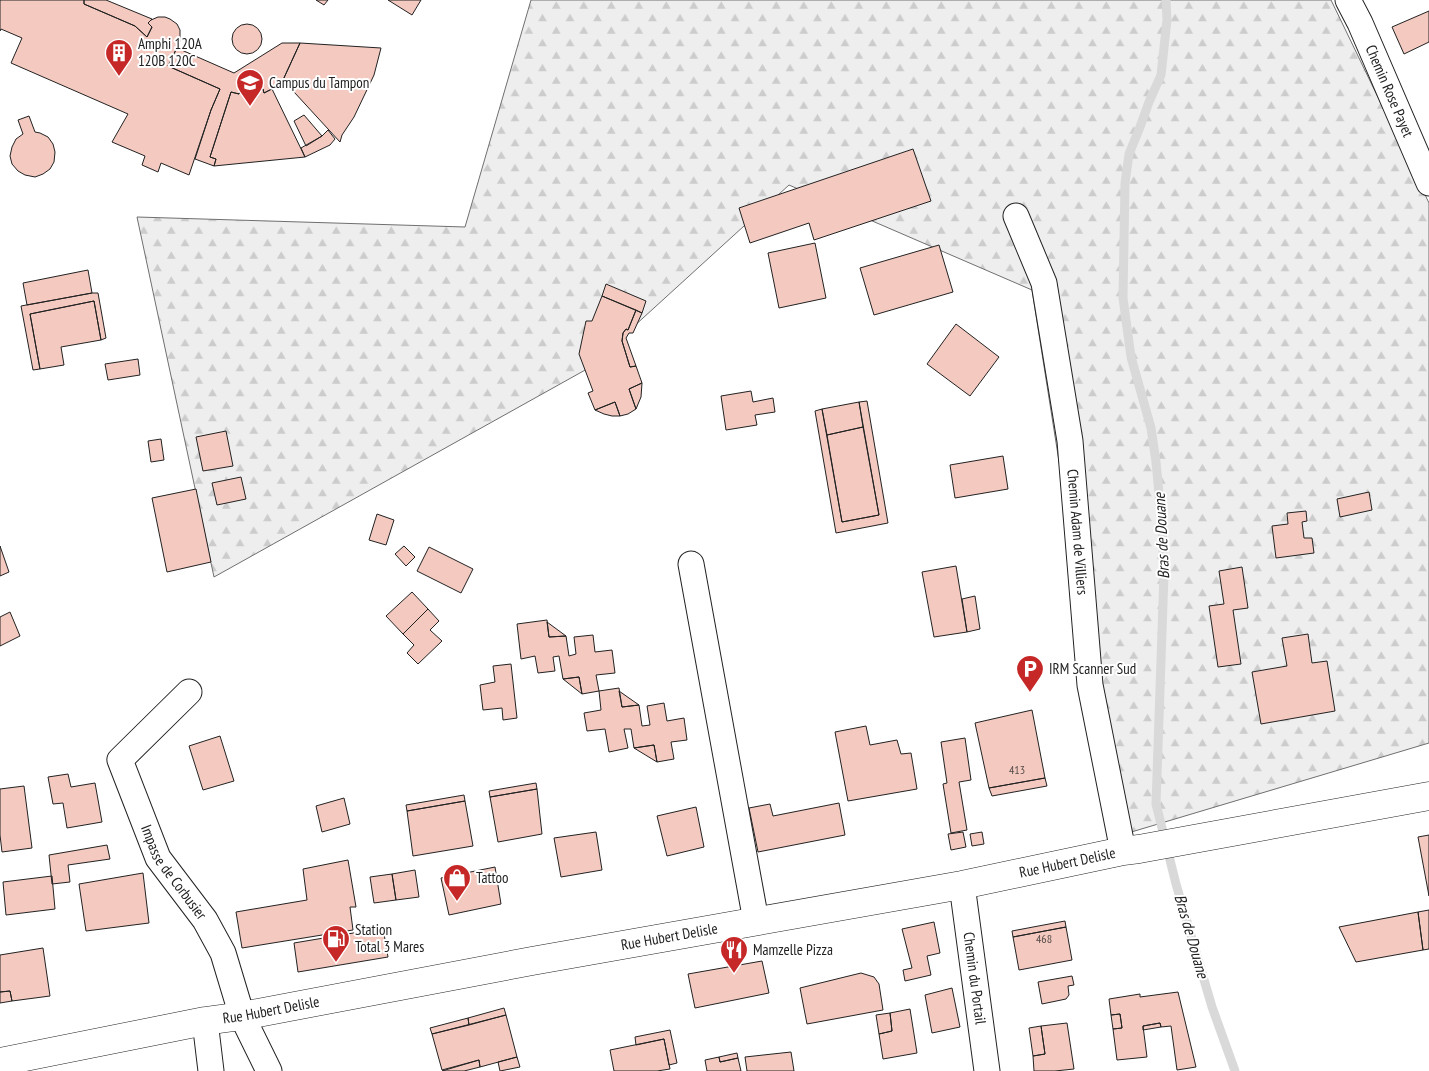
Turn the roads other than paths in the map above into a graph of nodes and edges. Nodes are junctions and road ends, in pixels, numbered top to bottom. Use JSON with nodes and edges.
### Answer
{"nodes":[{"id":1,"x":1348,"y":0,"type":"edge"},
{"id":2,"x":1429,"y":183,"type":"edge"},
{"id":3,"x":1016,"y":216,"type":"dead end"},
{"id":4,"x":691,"y":564,"type":"dead end"},
{"id":5,"x":189,"y":692,"type":"dead end"},
{"id":6,"x":1429,"y":796,"type":"edge"},
{"id":7,"x":1131,"y":850,"type":"junction"},
{"id":8,"x":962,"y":885,"type":"junction"},
{"id":9,"x":756,"y":922,"type":"junction"},
{"id":10,"x":242,"y":1016,"type":"junction"},
{"id":11,"x":205,"y":1021,"type":"junction"},
{"id":12,"x":0,"y":1062,"type":"edge"},
{"id":13,"x":49,"y":1062,"type":"edge"},
{"id":14,"x":210,"y":1071,"type":"edge"},
{"id":15,"x":269,"y":1071,"type":"edge"},
{"id":16,"x":987,"y":1071,"type":"edge"}],
"edges":[{"from":1,"to":2,"type":"street","name":"Chemin Rose Payet"},
{"from":3,"to":7,"type":"street","name":"Chemin Adam de Villiers"},
{"from":4,"to":9,"type":"street"},
{"from":5,"to":10,"type":"street","name":"Impasse de Corbusier"},
{"from":6,"to":7,"type":"main road","name":"Rue Hubert Delisle"},
{"from":7,"to":8,"type":"main road","name":"Rue Hubert Delisle"},
{"from":8,"to":9,"type":"main road","name":"Rue Hubert Delisle"},
{"from":8,"to":16,"type":"street","name":"Chemin du Portail"},
{"from":9,"to":10,"type":"main road","name":"Rue Hubert Delisle"},
{"from":10,"to":11,"type":"main road","name":"Rue Hubert Delisle"},
{"from":10,"to":15,"type":"street","name":"Impasse de Corbusier"},
{"from":11,"to":13,"type":"main road","name":"Rue Hubert Delisle"},
{"from":11,"to":14,"type":"street"},
{"from":12,"to":13,"type":"main road","name":"Rue Hubert Delisle"}]}
